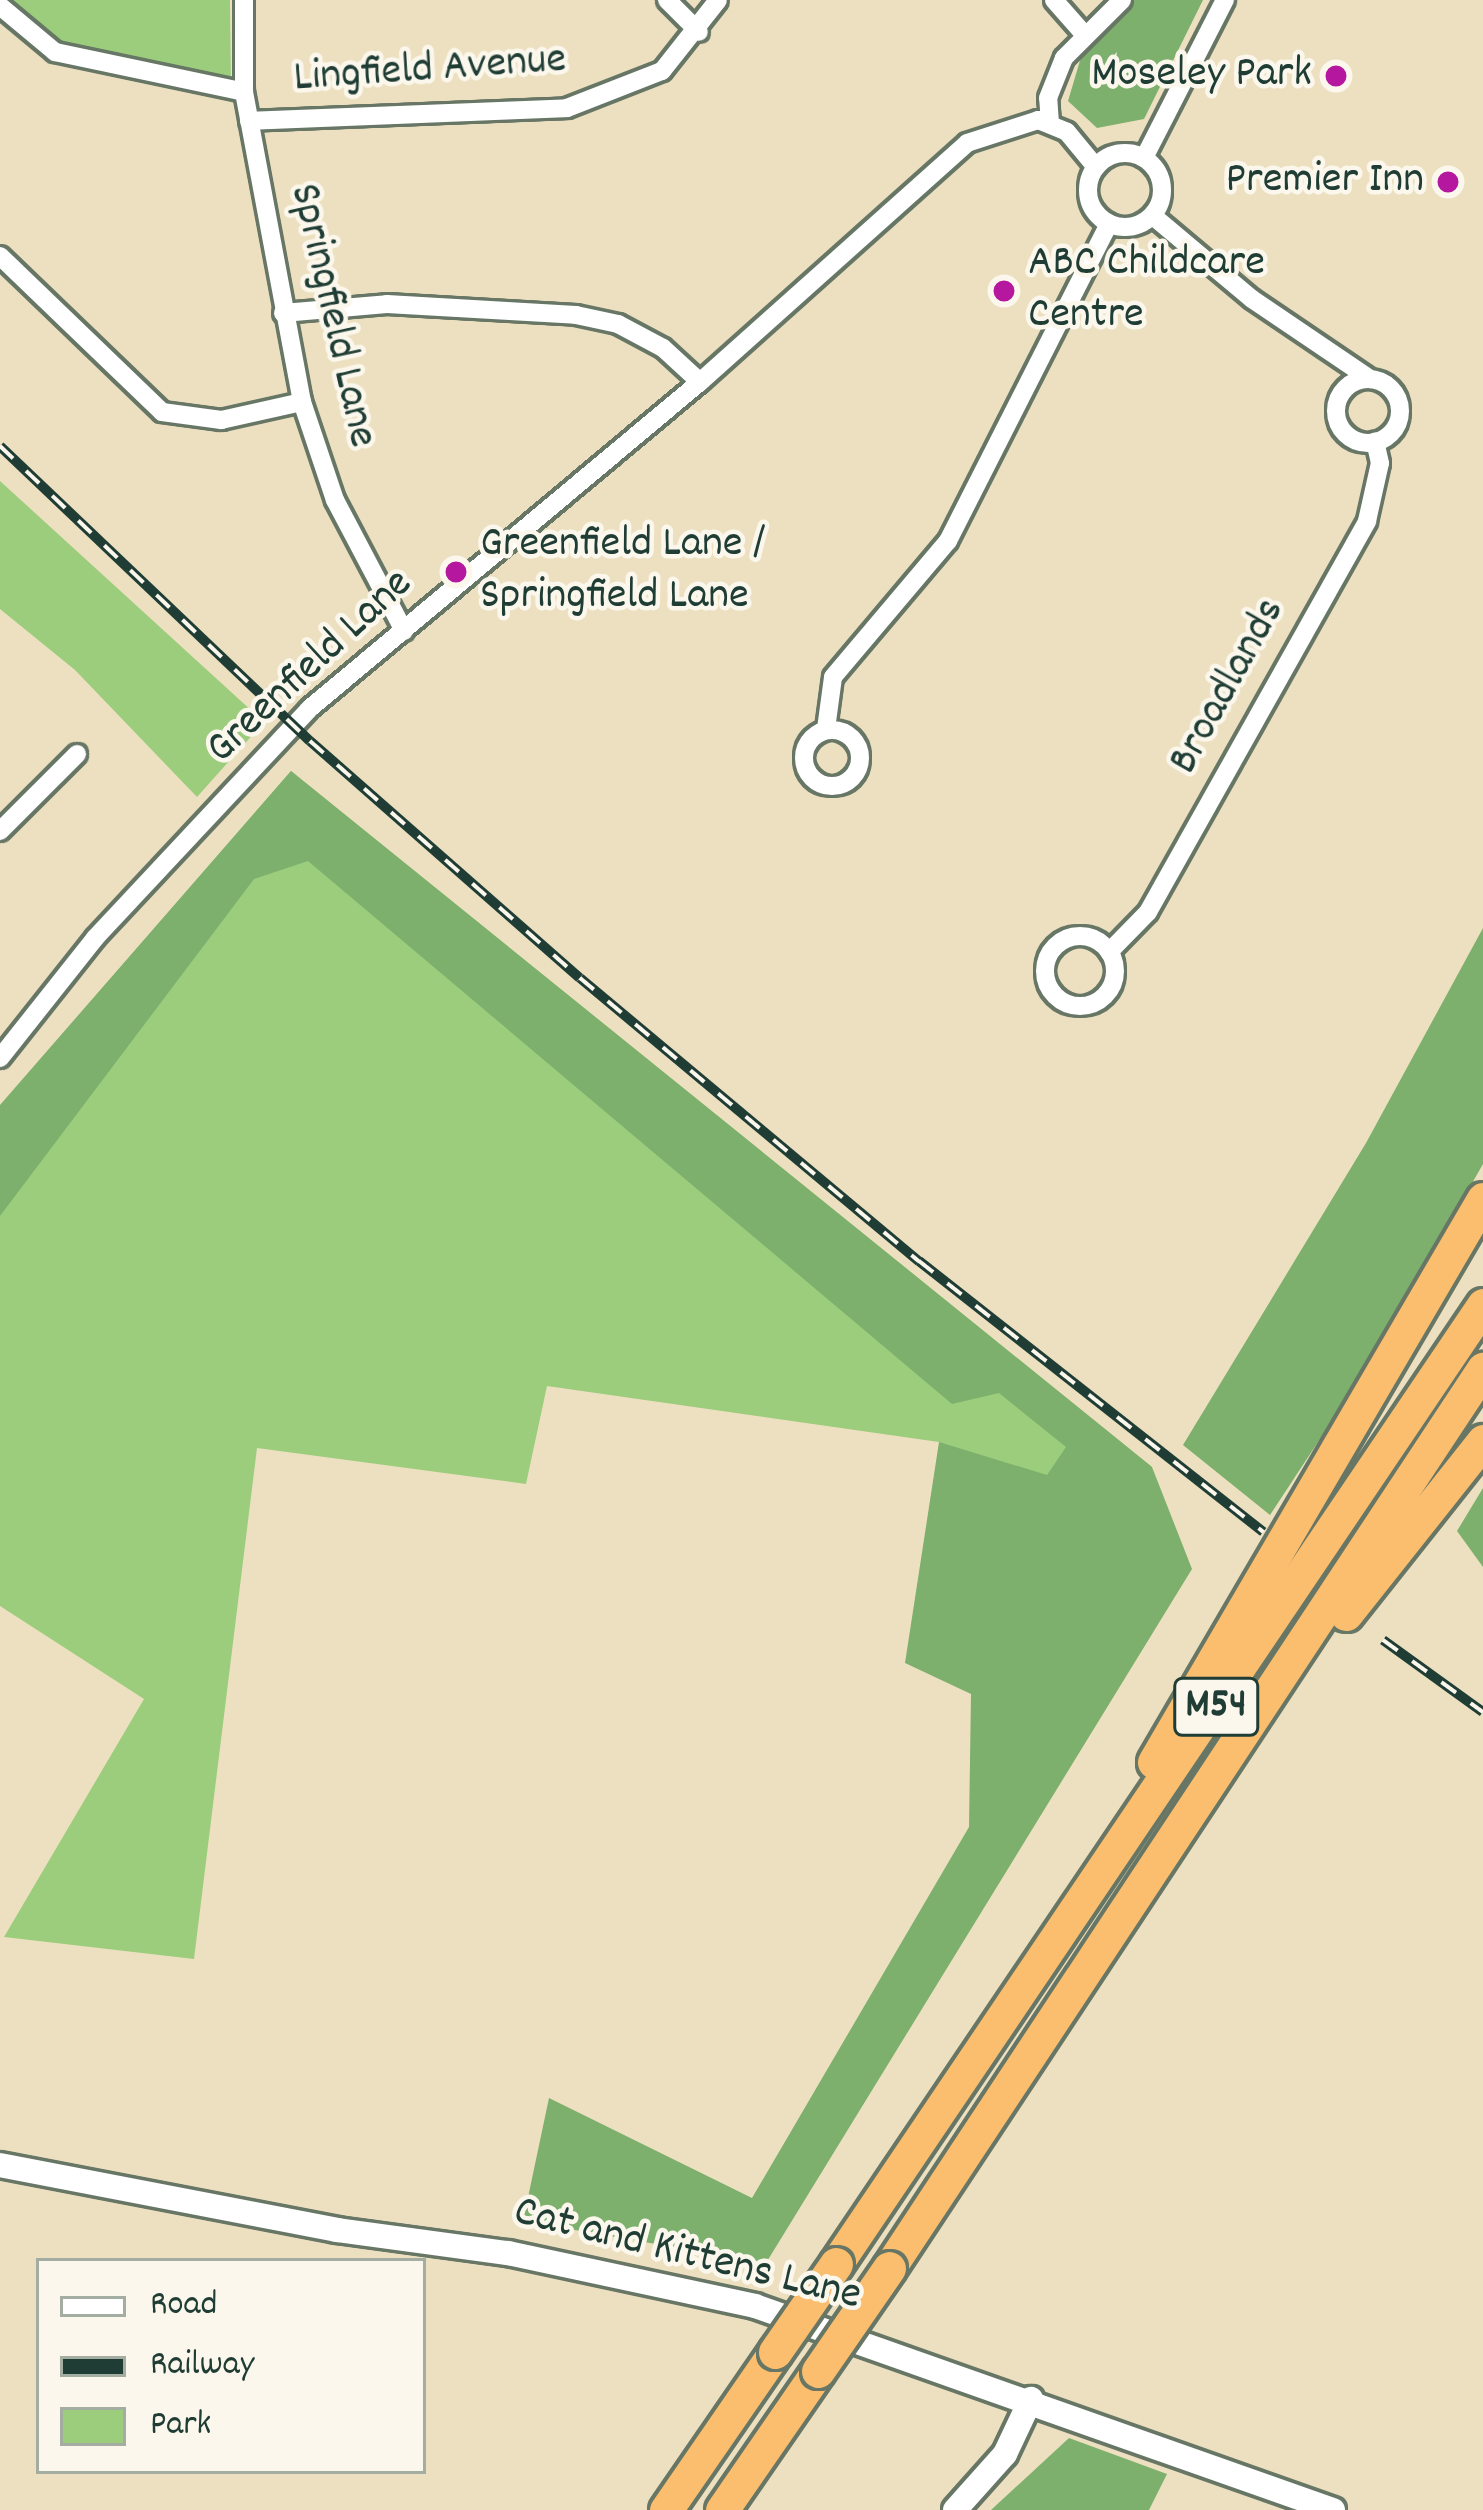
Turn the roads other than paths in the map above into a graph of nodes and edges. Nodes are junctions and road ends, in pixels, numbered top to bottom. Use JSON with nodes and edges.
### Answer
{"nodes":[{"id":1,"x":244,"y":0,"type":"edge"},
{"id":2,"x":668,"y":0,"type":"edge"},
{"id":3,"x":718,"y":0,"type":"edge"},
{"id":4,"x":1054,"y":0,"type":"edge"},
{"id":5,"x":1122,"y":0,"type":"edge"},
{"id":6,"x":1226,"y":0,"type":"edge"},
{"id":7,"x":0,"y":6,"type":"edge"},
{"id":8,"x":700,"y":32,"type":"junction"},
{"id":9,"x":1084,"y":34,"type":"junction"},
{"id":10,"x":244,"y":92,"type":"junction"},
{"id":11,"x":249,"y":121,"type":"junction"},
{"id":12,"x":1051,"y":124,"type":"junction"},
{"id":13,"x":1144,"y":158,"type":"junction"},
{"id":14,"x":1096,"y":167,"type":"junction"},
{"id":15,"x":1153,"y":216,"type":"junction"},
{"id":16,"x":1109,"y":224,"type":"junction"},
{"id":17,"x":0,"y":256,"type":"edge"},
{"id":18,"x":283,"y":313,"type":"junction"},
{"id":19,"x":1335,"y":354,"type":"junction"},
{"id":20,"x":1370,"y":379,"type":"junction"},
{"id":21,"x":700,"y":382,"type":"junction"},
{"id":22,"x":1340,"y":399,"type":"junction"},
{"id":23,"x":302,"y":402,"type":"junction"},
{"id":24,"x":1375,"y":442,"type":"junction"},
{"id":25,"x":404,"y":631,"type":"junction"},
{"id":26,"x":826,"y":729,"type":"dead end"},
{"id":27,"x":77,"y":754,"type":"dead end"},
{"id":28,"x":42,"y":760,"type":"dead end"},
{"id":29,"x":58,"y":776,"type":"junction"},
{"id":30,"x":0,"y":831,"type":"edge"},
{"id":31,"x":1109,"y":952,"type":"dead end"},
{"id":32,"x":0,"y":1023,"type":"edge"},
{"id":33,"x":17,"y":1037,"type":"junction"},
{"id":34,"x":0,"y":1058,"type":"edge"},
{"id":35,"x":1483,"y":1199,"type":"edge"},
{"id":36,"x":1483,"y":1305,"type":"edge"},
{"id":37,"x":1483,"y":1369,"type":"edge"},
{"id":38,"x":1483,"y":1441,"type":"edge"},
{"id":39,"x":1217,"y":1782,"type":"junction"},
{"id":40,"x":946,"y":2108,"type":"junction"},
{"id":41,"x":0,"y":2165,"type":"edge"},
{"id":42,"x":1030,"y":2399,"type":"junction"},
{"id":43,"x":665,"y":2510,"type":"edge"},
{"id":44,"x":722,"y":2510,"type":"edge"},
{"id":45,"x":955,"y":2510,"type":"edge"},
{"id":46,"x":1333,"y":2510,"type":"edge"}],
"edges":[{"from":1,"to":10,"type":"street","name":"Springfield Lane"},
{"from":2,"to":8,"type":"street"},
{"from":3,"to":8,"type":"street","name":"Lingfield Avenue"},
{"from":4,"to":9,"type":"street"},
{"from":5,"to":9,"type":"street"},
{"from":6,"to":13,"type":"street"},
{"from":7,"to":10,"type":"street"},
{"from":8,"to":11,"type":"street","name":"Lingfield Avenue"},
{"from":9,"to":12,"type":"street"},
{"from":10,"to":11,"type":"street","name":"Springfield Lane"},
{"from":11,"to":18,"type":"street","name":"Springfield Lane"},
{"from":12,"to":14,"type":"street"},
{"from":12,"to":21,"type":"street","name":"Greenfield Lane"},
{"from":13,"to":14,"type":"street"},
{"from":13,"to":15,"type":"street"},
{"from":14,"to":16,"type":"street"},
{"from":15,"to":16,"type":"street"},
{"from":15,"to":19,"type":"street"},
{"from":16,"to":26,"type":"street"},
{"from":17,"to":23,"type":"street"},
{"from":18,"to":21,"type":"street"},
{"from":18,"to":23,"type":"street","name":"Springfield Lane"},
{"from":19,"to":20,"type":"street"},
{"from":19,"to":22,"type":"street"},
{"from":20,"to":22,"type":"street"},
{"from":20,"to":24,"type":"street"},
{"from":21,"to":25,"type":"street","name":"Greenfield Lane"},
{"from":22,"to":24,"type":"street"},
{"from":23,"to":25,"type":"street","name":"Springfield Lane"},
{"from":24,"to":31,"type":"street","name":"Broadlands"},
{"from":25,"to":33,"type":"street","name":"Greenfield Lane"},
{"from":27,"to":29,"type":"street"},
{"from":28,"to":29,"type":"street"},
{"from":29,"to":30,"type":"street"},
{"from":32,"to":33,"type":"street"},
{"from":33,"to":34,"type":"street","name":"Greenfield Lane"},
{"from":35,"to":40,"type":"highway"},
{"from":36,"to":40,"type":"highway","number":"M54"},
{"from":37,"to":39,"type":"highway","number":"M54"},
{"from":38,"to":39,"type":"highway","number":"M54"},
{"from":39,"to":44,"type":"highway","number":"M54","bridge":true},
{"from":40,"to":43,"type":"highway","number":"M54","bridge":true},
{"from":41,"to":42,"type":"street","name":"Cat and Kittens Lane"},
{"from":42,"to":45,"type":"street"},
{"from":42,"to":46,"type":"street","name":"Cat and Kittens Lane"}]}
